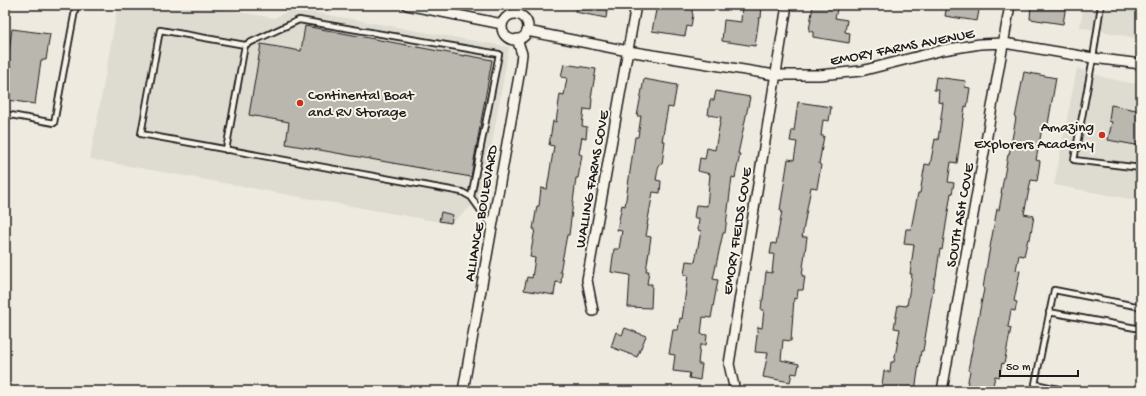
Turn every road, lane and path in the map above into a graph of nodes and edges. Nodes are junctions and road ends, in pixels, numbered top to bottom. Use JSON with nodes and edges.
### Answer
{"nodes":[{"id":1,"x":76,"y":5,"type":"edge"},
{"id":2,"x":407,"y":5,"type":"edge"},
{"id":3,"x":520,"y":5,"type":"edge"},
{"id":4,"x":636,"y":5,"type":"edge"},
{"id":5,"x":787,"y":5,"type":"edge"},
{"id":6,"x":1010,"y":5,"type":"edge"},
{"id":7,"x":1101,"y":5,"type":"edge"},
{"id":8,"x":518,"y":15,"type":"junction"},
{"id":9,"x":502,"y":24,"type":"junction"},
{"id":10,"x":527,"y":31,"type":"junction"},
{"id":11,"x":517,"y":39,"type":"junction"},
{"id":12,"x":1004,"y":43,"type":"junction"},
{"id":13,"x":245,"y":45,"type":"junction"},
{"id":14,"x":628,"y":51,"type":"junction"},
{"id":15,"x":1094,"y":58,"type":"junction"},
{"id":16,"x":1141,"y":64,"type":"edge"},
{"id":17,"x":775,"y":75,"type":"junction"},
{"id":18,"x":5,"y":114,"type":"edge"},
{"id":19,"x":226,"y":150,"type":"junction"},
{"id":20,"x":1141,"y":168,"type":"edge"},
{"id":21,"x":471,"y":197,"type":"junction"},
{"id":22,"x":492,"y":227,"type":"junction"},
{"id":23,"x":1141,"y":307,"type":"edge"},
{"id":24,"x":593,"y":311,"type":"dead end"},
{"id":25,"x":1049,"y":312,"type":"junction"},
{"id":26,"x":1141,"y":329,"type":"edge"},
{"id":27,"x":1035,"y":384,"type":"junction"},
{"id":28,"x":463,"y":391,"type":"edge"},
{"id":29,"x":735,"y":391,"type":"edge"},
{"id":30,"x":942,"y":391,"type":"edge"},
{"id":31,"x":1034,"y":391,"type":"edge"},
{"id":32,"x":1068,"y":391,"type":"edge"}],
"edges":[{"from":1,"to":18,"type":"lane"},
{"from":2,"to":9,"type":"street"},
{"from":3,"to":8,"type":"lane"},
{"from":4,"to":14,"type":"street","name":"WALLING FARMS COVE"},
{"from":5,"to":17,"type":"street","name":"EMORY FIELDS COVE"},
{"from":6,"to":12,"type":"street","name":"SOUTH ASH COVE"},
{"from":7,"to":15,"type":"lane"},
{"from":8,"to":9,"type":"street"},
{"from":8,"to":10,"type":"street"},
{"from":9,"to":11,"type":"street"},
{"from":10,"to":11,"type":"street"},
{"from":10,"to":14,"type":"street","name":"EMORY FARMS AVENUE"},
{"from":11,"to":22,"type":"street","name":"ALLIANCE BOULEVARD"},
{"from":12,"to":15,"type":"street","name":"EMORY FARMS AVENUE"},
{"from":12,"to":17,"type":"street","name":"EMORY FARMS AVENUE"},
{"from":12,"to":30,"type":"street","name":"SOUTH ASH COVE"},
{"from":13,"to":19,"type":"lane"},
{"from":13,"to":19,"type":"lane"},
{"from":13,"to":21,"type":"lane"},
{"from":14,"to":17,"type":"street","name":"EMORY FARMS AVENUE"},
{"from":14,"to":24,"type":"street","name":"WALLING FARMS COVE"},
{"from":15,"to":16,"type":"street","name":"EMORY FARMS AVENUE"},
{"from":15,"to":20,"type":"lane"},
{"from":17,"to":29,"type":"street","name":"EMORY FIELDS COVE"},
{"from":19,"to":21,"type":"lane"},
{"from":21,"to":22,"type":"lane"},
{"from":22,"to":28,"type":"street","name":"ALLIANCE BOULEVARD"},
{"from":23,"to":25,"type":"lane"},
{"from":25,"to":26,"type":"lane"},
{"from":25,"to":27,"type":"lane"},
{"from":27,"to":31,"type":"lane"},
{"from":27,"to":32,"type":"lane"}]}
